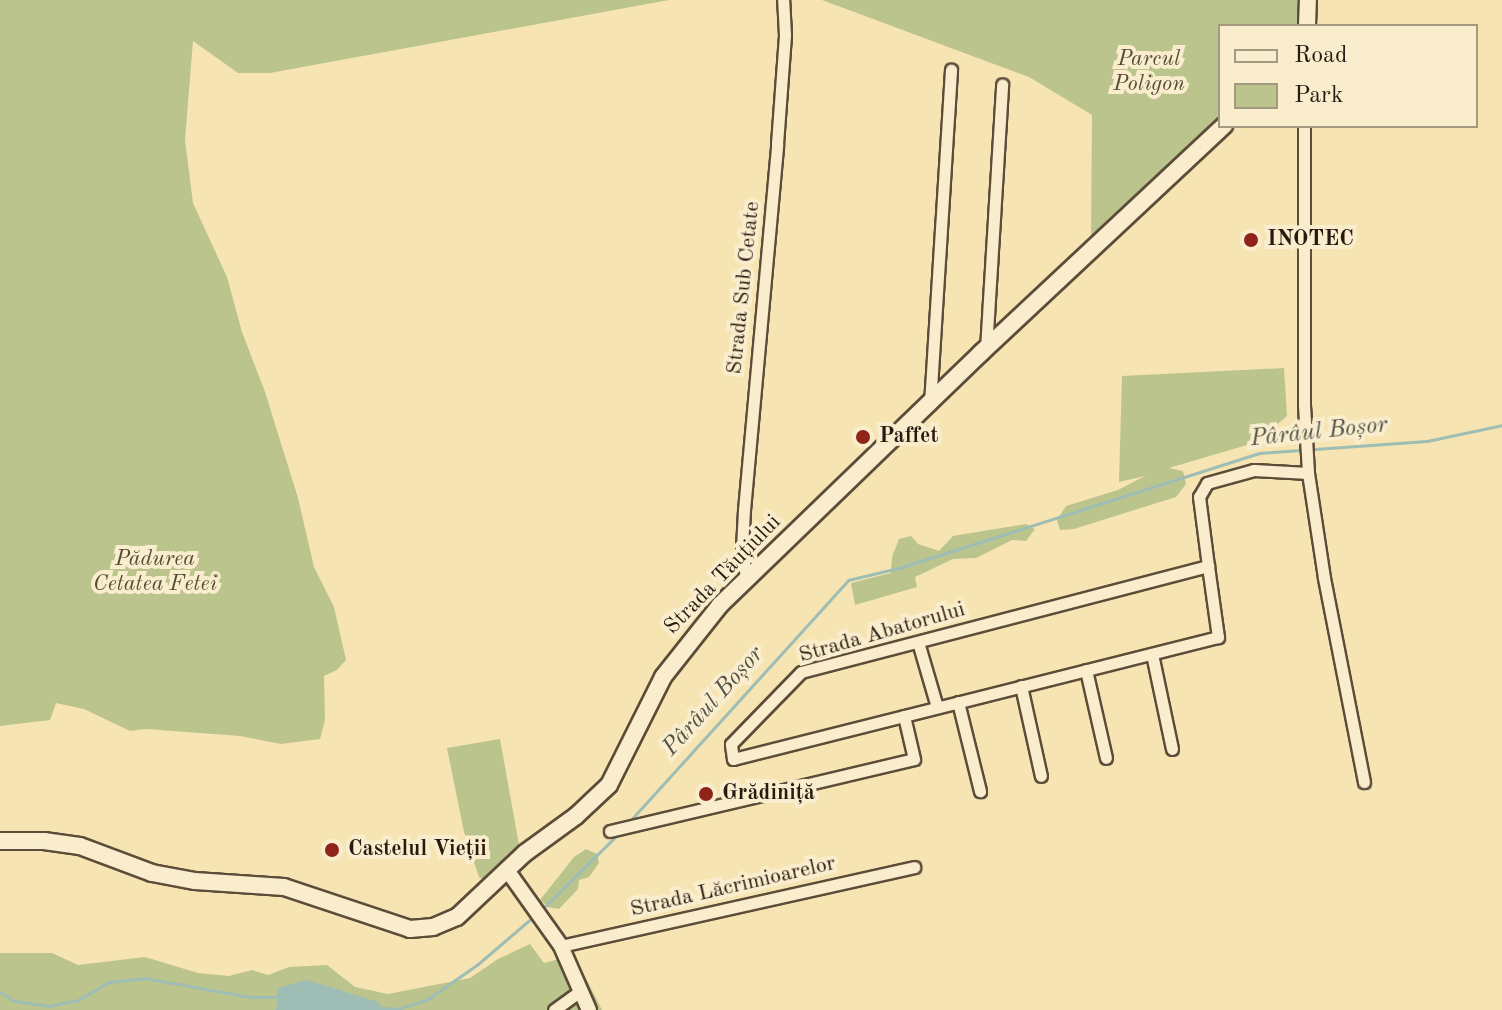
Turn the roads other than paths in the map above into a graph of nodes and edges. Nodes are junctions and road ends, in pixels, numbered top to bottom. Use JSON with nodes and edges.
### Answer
{"nodes":[{"id":1,"x":783,"y":0,"type":"edge"},
{"id":2,"x":1308,"y":0,"type":"edge"},
{"id":3,"x":1307,"y":24,"type":"edge"},
{"id":4,"x":951,"y":70,"type":"dead end"},
{"id":5,"x":1002,"y":84,"type":"dead end"},
{"id":6,"x":1222,"y":128,"type":"edge"},
{"id":7,"x":1304,"y":128,"type":"edge"},
{"id":8,"x":986,"y":349,"type":"junction"},
{"id":9,"x":930,"y":404,"type":"junction"},
{"id":10,"x":1308,"y":467,"type":"junction"},
{"id":11,"x":1208,"y":566,"type":"junction"},
{"id":12,"x":746,"y":579,"type":"junction"},
{"id":13,"x":918,"y":642,"type":"junction"},
{"id":14,"x":1152,"y":654,"type":"junction"},
{"id":15,"x":1086,"y":670,"type":"junction"},
{"id":16,"x":1021,"y":686,"type":"junction"},
{"id":17,"x":958,"y":702,"type":"junction"},
{"id":18,"x":937,"y":707,"type":"junction"},
{"id":19,"x":904,"y":716,"type":"junction"},
{"id":20,"x":1172,"y":749,"type":"dead end"},
{"id":21,"x":1106,"y":758,"type":"dead end"},
{"id":22,"x":1041,"y":776,"type":"dead end"},
{"id":23,"x":1364,"y":782,"type":"dead end"},
{"id":24,"x":980,"y":791,"type":"dead end"},
{"id":25,"x":610,"y":831,"type":"dead end"},
{"id":26,"x":0,"y":841,"type":"edge"},
{"id":27,"x":914,"y":867,"type":"dead end"},
{"id":28,"x":514,"y":871,"type":"junction"},
{"id":29,"x":561,"y":946,"type":"junction"},
{"id":30,"x":580,"y":991,"type":"junction"},
{"id":31,"x":554,"y":1010,"type":"edge"},
{"id":32,"x":589,"y":1010,"type":"edge"}],
"edges":[{"from":1,"to":12,"type":"street","name":"Strada Sub Cetate"},
{"from":2,"to":3,"type":"main road"},
{"from":4,"to":9,"type":"street"},
{"from":5,"to":8,"type":"street"},
{"from":6,"to":8,"type":"main road","name":"Strada Tăuțiului"},
{"from":7,"to":10,"type":"street"},
{"from":8,"to":9,"type":"main road","name":"Strada Tăuțiului"},
{"from":9,"to":12,"type":"main road","name":"Strada Tăuțiului"},
{"from":10,"to":11,"type":"street","name":"Strada Abatorului"},
{"from":10,"to":23,"type":"street"},
{"from":11,"to":13,"type":"street","name":"Strada Abatorului"},
{"from":11,"to":14,"type":"street","name":"Strada Abatorului"},
{"from":12,"to":28,"type":"main road","name":"Strada Tăuțiului"},
{"from":13,"to":18,"type":"street"},
{"from":13,"to":19,"type":"street","name":"Strada Abatorului"},
{"from":14,"to":15,"type":"street","name":"Strada Abatorului"},
{"from":14,"to":20,"type":"street"},
{"from":15,"to":16,"type":"street","name":"Strada Abatorului"},
{"from":15,"to":21,"type":"street"},
{"from":16,"to":17,"type":"street","name":"Strada Abatorului"},
{"from":16,"to":22,"type":"street"},
{"from":17,"to":18,"type":"street","name":"Strada Abatorului"},
{"from":17,"to":24,"type":"street"},
{"from":18,"to":19,"type":"street","name":"Strada Abatorului"},
{"from":19,"to":25,"type":"street"},
{"from":26,"to":28,"type":"main road","name":"Strada Tăuțiului"},
{"from":27,"to":29,"type":"street","name":"Strada Lăcrimioarelor"},
{"from":28,"to":29,"type":"street"},
{"from":29,"to":30,"type":"street"},
{"from":30,"to":31,"type":"street"},
{"from":30,"to":32,"type":"street"}]}
